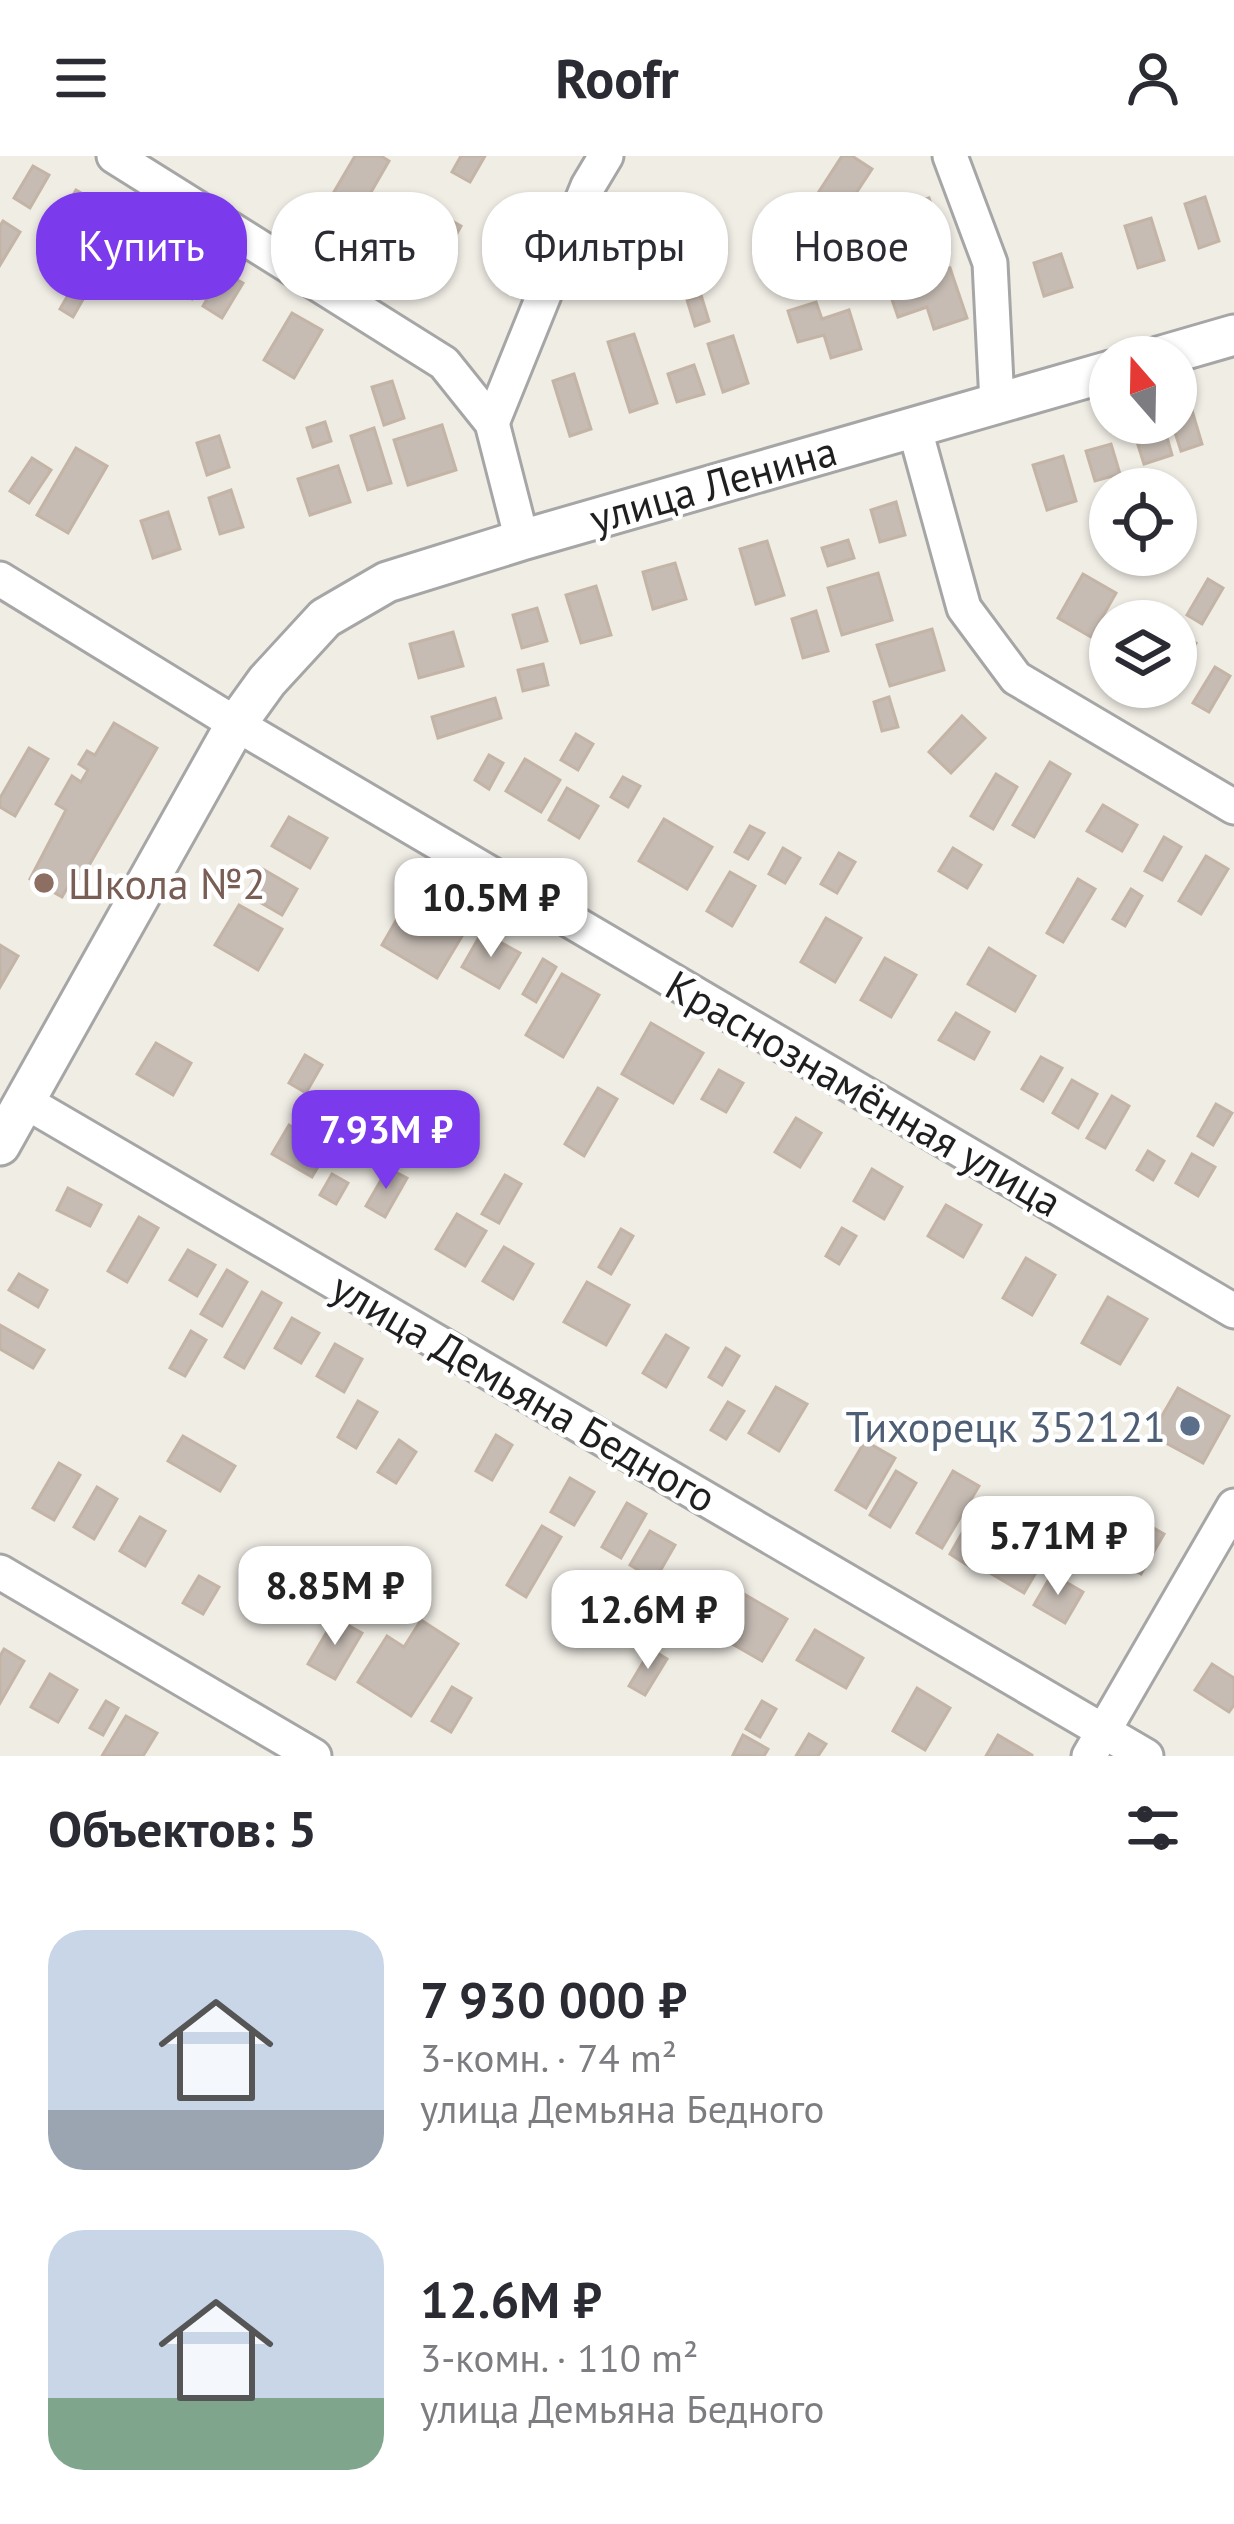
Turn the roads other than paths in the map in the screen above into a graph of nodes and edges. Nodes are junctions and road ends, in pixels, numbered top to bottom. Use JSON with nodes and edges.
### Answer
{"nodes":[{"id":1,"x":114,"y":156,"type":"edge"},
{"id":2,"x":606,"y":156,"type":"edge"},
{"id":3,"x":950,"y":156,"type":"edge"},
{"id":4,"x":1234,"y":335,"type":"edge"},
{"id":5,"x":1197,"y":346,"type":"edge"},
{"id":6,"x":1089,"y":377,"type":"edge"},
{"id":7,"x":997,"y":404,"type":"junction"},
{"id":8,"x":492,"y":423,"type":"junction"},
{"id":9,"x":914,"y":425,"type":"junction"},
{"id":10,"x":522,"y":539,"type":"junction"},
{"id":11,"x":0,"y":579,"type":"edge"},
{"id":12,"x":236,"y":724,"type":"junction"},
{"id":13,"x":1234,"y":807,"type":"edge"},
{"id":14,"x":26,"y":1102,"type":"junction"},
{"id":15,"x":0,"y":1145,"type":"edge"},
{"id":16,"x":1234,"y":1311,"type":"edge"},
{"id":17,"x":1234,"y":1506,"type":"edge"},
{"id":18,"x":0,"y":1572,"type":"edge"},
{"id":19,"x":1097,"y":1743,"type":"edge"},
{"id":20,"x":314,"y":1756,"type":"edge"},
{"id":21,"x":1146,"y":1756,"type":"edge"}],
"edges":[{"from":1,"to":8,"type":"street"},
{"from":2,"to":8,"type":"street"},
{"from":3,"to":7,"type":"street"},
{"from":4,"to":5,"type":"street"},
{"from":6,"to":7,"type":"street","name":"улица Ленина"},
{"from":7,"to":9,"type":"street","name":"улица Ленина"},
{"from":8,"to":10,"type":"street"},
{"from":9,"to":10,"type":"street","name":"улица Ленина"},
{"from":9,"to":13,"type":"street"},
{"from":10,"to":12,"type":"street","name":"улица Ленина"},
{"from":11,"to":12,"type":"street","name":"Краснознамённая улица"},
{"from":12,"to":14,"type":"street","name":"улица Ленина"},
{"from":12,"to":16,"type":"street","name":"Краснознамённая улица"},
{"from":14,"to":15,"type":"street","name":"улица Ленина"},
{"from":14,"to":19,"type":"street","name":"улица Демьяна Бедного"},
{"from":17,"to":19,"type":"street"},
{"from":18,"to":20,"type":"street"},
{"from":19,"to":21,"type":"street","name":"улица Демьяна Бедного"}]}
